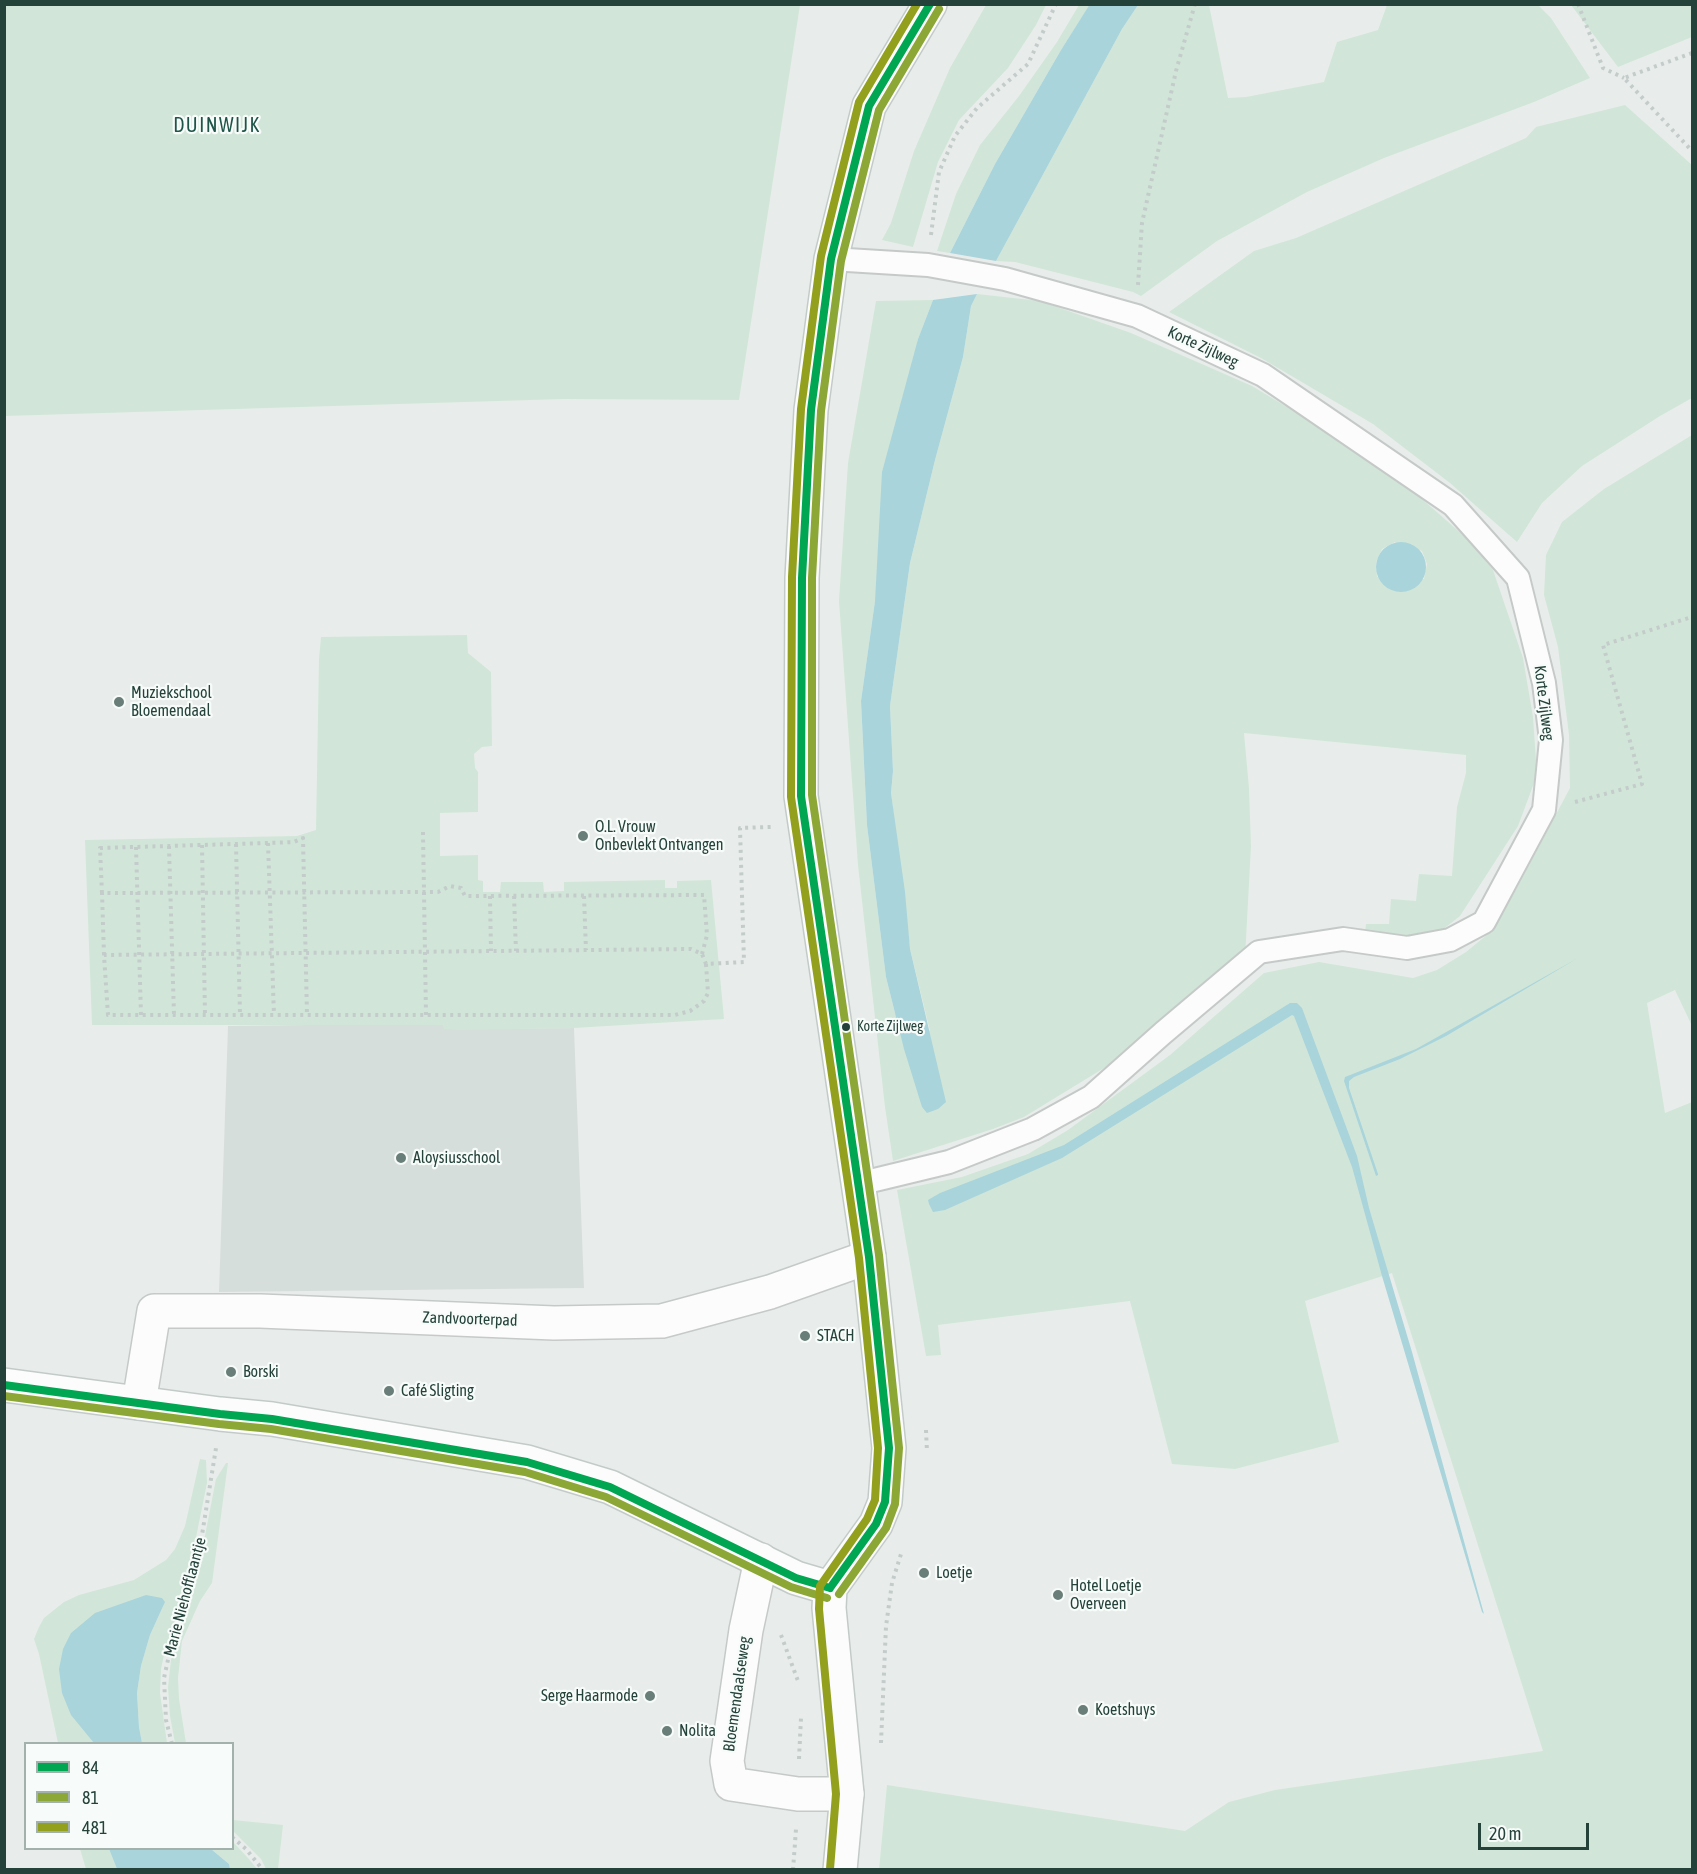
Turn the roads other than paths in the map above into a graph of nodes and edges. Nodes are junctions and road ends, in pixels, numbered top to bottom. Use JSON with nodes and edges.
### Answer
{"nodes":[{"id":1,"x":930,"y":4,"type":"edge"},
{"id":2,"x":831,"y":259,"type":"junction"},
{"id":3,"x":858,"y":1184,"type":"junction"},
{"id":4,"x":869,"y":1257,"type":"junction"},
{"id":5,"x":4,"y":1385,"type":"edge"},
{"id":6,"x":139,"y":1403,"type":"junction"},
{"id":7,"x":761,"y":1560,"type":"junction"},
{"id":8,"x":830,"y":1588,"type":"junction"},
{"id":9,"x":847,"y":1794,"type":"junction"},
{"id":10,"x":840,"y":1869,"type":"edge"}],
"edges":[{"from":1,"to":2,"type":"main road"},
{"from":2,"to":3,"type":"main road"},
{"from":2,"to":3,"type":"lane","name":"Korte Zijlweg"},
{"from":3,"to":4,"type":"main road"},
{"from":4,"to":6,"type":"main road","name":"Zandvoorterpad"},
{"from":4,"to":8,"type":"main road"},
{"from":5,"to":6,"type":"main road"},
{"from":6,"to":7,"type":"main road"},
{"from":7,"to":8,"type":"main road"},
{"from":7,"to":9,"type":"main road","name":"Bloemendaalseweg"},
{"from":8,"to":9,"type":"main road"},
{"from":9,"to":10,"type":"main road"}]}
